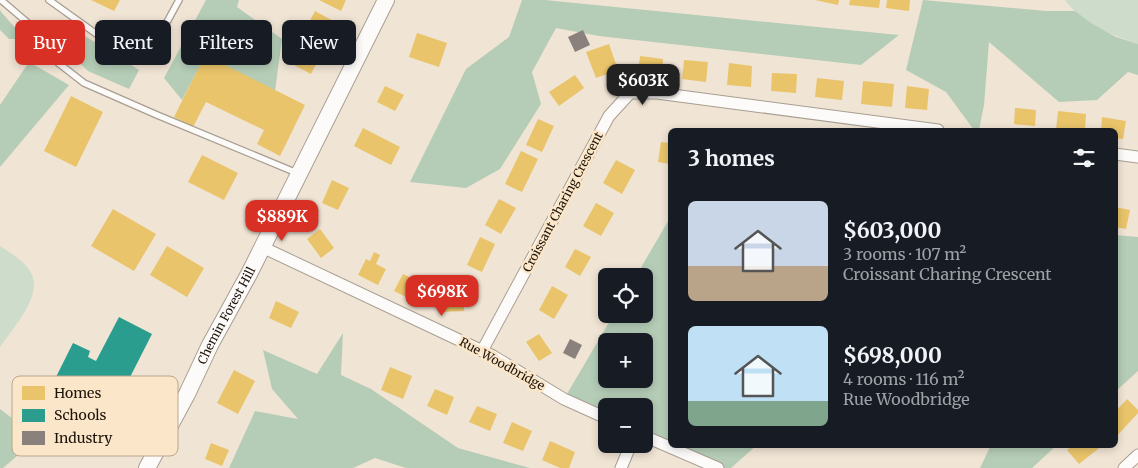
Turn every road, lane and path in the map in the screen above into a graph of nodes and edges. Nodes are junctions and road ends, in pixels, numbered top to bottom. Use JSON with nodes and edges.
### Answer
{"nodes":[{"id":1,"x":1,"y":0,"type":"edge"},
{"id":2,"x":49,"y":0,"type":"edge"},
{"id":3,"x":179,"y":0,"type":"edge"},
{"id":4,"x":386,"y":0,"type":"edge"},
{"id":5,"x":923,"y":128,"type":"edge"},
{"id":6,"x":1118,"y":154,"type":"edge"},
{"id":7,"x":1138,"y":157,"type":"edge"},
{"id":8,"x":299,"y":174,"type":"junction"},
{"id":9,"x":262,"y":247,"type":"junction"},
{"id":10,"x":482,"y":351,"type":"junction"},
{"id":11,"x":178,"y":408,"type":"edge"},
{"id":12,"x":598,"y":414,"type":"edge"},
{"id":13,"x":653,"y":440,"type":"edge"},
{"id":14,"x":668,"y":446,"type":"edge"},
{"id":15,"x":672,"y":448,"type":"edge"},
{"id":16,"x":627,"y":453,"type":"edge"},
{"id":17,"x":1138,"y":455,"type":"edge"},
{"id":18,"x":153,"y":456,"type":"edge"},
{"id":19,"x":147,"y":468,"type":"edge"},
{"id":20,"x":621,"y":468,"type":"edge"},
{"id":21,"x":718,"y":468,"type":"edge"},
{"id":22,"x":1124,"y":468,"type":"edge"}],
"edges":[{"from":1,"to":8,"type":"lane"},
{"from":2,"to":3,"type":"lane"},
{"from":4,"to":8,"type":"street","name":"Chemin Forest Hill"},
{"from":5,"to":10,"type":"street","name":"Croissant Charing Crescent"},
{"from":6,"to":7,"type":"street"},
{"from":8,"to":9,"type":"street","name":"Chemin Forest Hill"},
{"from":9,"to":10,"type":"street","name":"Rue Woodbridge"},
{"from":9,"to":11,"type":"street","name":"Chemin Forest Hill"},
{"from":10,"to":12,"type":"street","name":"Rue Woodbridge"},
{"from":13,"to":14,"type":"street"},
{"from":15,"to":21,"type":"street"},
{"from":16,"to":20,"type":"street"},
{"from":17,"to":22,"type":"street"},
{"from":18,"to":19,"type":"street","name":"Chemin Forest Hill"}]}
